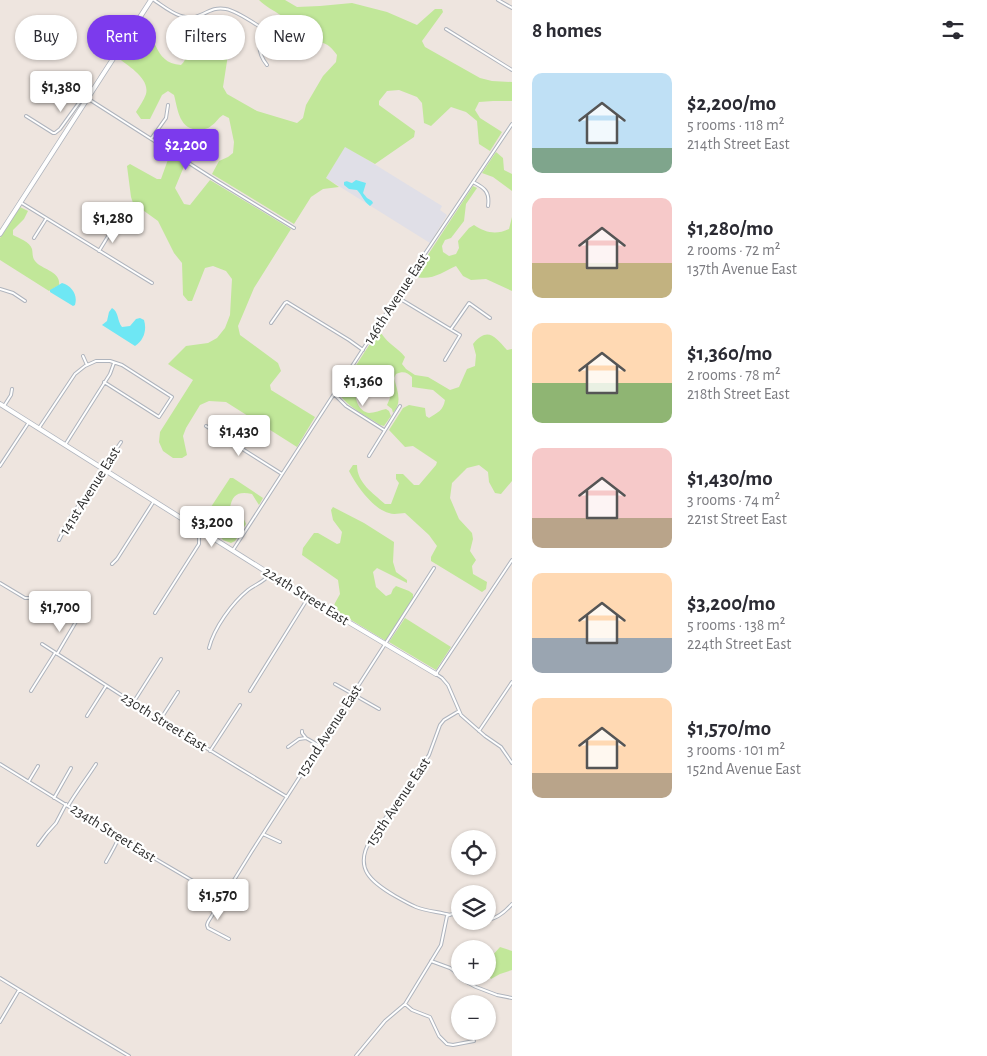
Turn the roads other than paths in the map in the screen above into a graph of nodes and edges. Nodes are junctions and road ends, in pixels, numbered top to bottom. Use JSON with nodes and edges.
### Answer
{"nodes":[{"id":1,"x":152,"y":0,"type":"edge"},
{"id":2,"x":498,"y":0,"type":"edge"},
{"id":3,"x":512,"y":8,"type":"edge"},
{"id":4,"x":255,"y":25,"type":"edge"},
{"id":5,"x":446,"y":29,"type":"dead end"},
{"id":6,"x":264,"y":60,"type":"edge"},
{"id":7,"x":267,"y":64,"type":"dead end"},
{"id":8,"x":512,"y":70,"type":"edge"},
{"id":9,"x":87,"y":98,"type":"junction"},
{"id":10,"x":168,"y":106,"type":"dead end"},
{"id":11,"x":26,"y":116,"type":"dead end"},
{"id":12,"x":512,"y":124,"type":"edge"},
{"id":13,"x":151,"y":139,"type":"junction"},
{"id":14,"x":473,"y":182,"type":"junction"},
{"id":15,"x":20,"y":202,"type":"junction"},
{"id":16,"x":488,"y":206,"type":"dead end"},
{"id":17,"x":46,"y":219,"type":"junction"},
{"id":18,"x":119,"y":225,"type":"dead end"},
{"id":19,"x":294,"y":228,"type":"dead end"},
{"id":20,"x":0,"y":234,"type":"edge"},
{"id":21,"x":34,"y":238,"type":"dead end"},
{"id":22,"x":99,"y":251,"type":"junction"},
{"id":23,"x":152,"y":283,"type":"dead end"},
{"id":24,"x":0,"y":289,"type":"edge"},
{"id":25,"x":397,"y":297,"type":"junction"},
{"id":26,"x":25,"y":301,"type":"dead end"},
{"id":27,"x":490,"y":318,"type":"dead end"},
{"id":28,"x":270,"y":323,"type":"dead end"},
{"id":29,"x":451,"y":329,"type":"junction"},
{"id":30,"x":363,"y":350,"type":"junction"},
{"id":31,"x":83,"y":356,"type":"dead end"},
{"id":32,"x":445,"y":360,"type":"dead end"},
{"id":33,"x":114,"y":362,"type":"junction"},
{"id":34,"x":87,"y":365,"type":"junction"},
{"id":35,"x":104,"y":382,"type":"junction"},
{"id":36,"x":12,"y":389,"type":"dead end"},
{"id":37,"x":334,"y":394,"type":"junction"},
{"id":38,"x":2,"y":405,"type":"edge"},
{"id":39,"x":400,"y":406,"type":"dead end"},
{"id":40,"x":29,"y":422,"type":"junction"},
{"id":41,"x":206,"y":426,"type":"dead end"},
{"id":42,"x":39,"y":428,"type":"junction"},
{"id":43,"x":384,"y":430,"type":"junction"},
{"id":44,"x":121,"y":442,"type":"dead end"},
{"id":45,"x":65,"y":445,"type":"junction"},
{"id":46,"x":368,"y":456,"type":"dead end"},
{"id":47,"x":0,"y":466,"type":"edge"},
{"id":48,"x":104,"y":469,"type":"junction"},
{"id":49,"x":282,"y":474,"type":"junction"},
{"id":50,"x":154,"y":501,"type":"junction"},
{"id":51,"x":199,"y":530,"type":"junction"},
{"id":52,"x":59,"y":540,"type":"dead end"},
{"id":53,"x":233,"y":550,"type":"junction"},
{"id":54,"x":512,"y":560,"type":"edge"},
{"id":55,"x":112,"y":564,"type":"dead end"},
{"id":56,"x":434,"y":568,"type":"dead end"},
{"id":57,"x":270,"y":574,"type":"junction"},
{"id":58,"x":0,"y":583,"type":"edge"},
{"id":59,"x":29,"y":598,"type":"dead end"},
{"id":60,"x":308,"y":598,"type":"junction"},
{"id":61,"x":155,"y":613,"type":"dead end"},
{"id":62,"x":77,"y":620,"type":"dead end"},
{"id":63,"x":42,"y":644,"type":"dead end"},
{"id":64,"x":386,"y":644,"type":"junction"},
{"id":65,"x":209,"y":648,"type":"dead end"},
{"id":66,"x":56,"y":654,"type":"junction"},
{"id":67,"x":161,"y":659,"type":"dead end"},
{"id":68,"x":436,"y":674,"type":"junction"},
{"id":69,"x":512,"y":682,"type":"edge"},
{"id":70,"x":335,"y":684,"type":"dead end"},
{"id":71,"x":106,"y":686,"type":"junction"},
{"id":72,"x":31,"y":691,"type":"dead end"},
{"id":73,"x":250,"y":691,"type":"dead end"},
{"id":74,"x":178,"y":692,"type":"dead end"},
{"id":75,"x":353,"y":694,"type":"junction"},
{"id":76,"x":133,"y":703,"type":"junction"},
{"id":77,"x":240,"y":705,"type":"dead end"},
{"id":78,"x":379,"y":710,"type":"dead end"},
{"id":79,"x":458,"y":711,"type":"junction"},
{"id":80,"x":87,"y":716,"type":"dead end"},
{"id":81,"x":160,"y":720,"type":"junction"},
{"id":82,"x":479,"y":732,"type":"junction"},
{"id":83,"x":306,"y":738,"type":"junction"},
{"id":84,"x":301,"y":739,"type":"junction"},
{"id":85,"x":320,"y":746,"type":"junction"},
{"id":86,"x":288,"y":747,"type":"dead end"},
{"id":87,"x":210,"y":751,"type":"junction"},
{"id":88,"x":512,"y":763,"type":"edge"},
{"id":89,"x":0,"y":764,"type":"edge"},
{"id":90,"x":96,"y":764,"type":"dead end"},
{"id":91,"x":38,"y":766,"type":"dead end"},
{"id":92,"x":71,"y":768,"type":"dead end"},
{"id":93,"x":29,"y":781,"type":"junction"},
{"id":94,"x":287,"y":797,"type":"junction"},
{"id":95,"x":54,"y":798,"type":"junction"},
{"id":96,"x":67,"y":805,"type":"junction"},
{"id":97,"x":263,"y":834,"type":"junction"},
{"id":98,"x":119,"y":837,"type":"junction"},
{"id":99,"x":280,"y":842,"type":"dead end"},
{"id":100,"x":38,"y":845,"type":"dead end"},
{"id":101,"x":106,"y":862,"type":"dead end"},
{"id":102,"x":222,"y":898,"type":"junction"},
{"id":103,"x":512,"y":904,"type":"edge"},
{"id":104,"x":450,"y":915,"type":"joint"},
{"id":105,"x":496,"y":917,"type":"edge"},
{"id":106,"x":229,"y":939,"type":"dead end"},
{"id":107,"x":431,"y":961,"type":"junction"},
{"id":108,"x":0,"y":978,"type":"edge"},
{"id":109,"x":19,"y":990,"type":"junction"},
{"id":110,"x":512,"y":998,"type":"edge"},
{"id":111,"x":405,"y":1004,"type":"junction"},
{"id":112,"x":0,"y":1022,"type":"edge"},
{"id":113,"x":474,"y":1041,"type":"dead end"},
{"id":114,"x":129,"y":1056,"type":"edge"},
{"id":115,"x":356,"y":1056,"type":"edge"}],
"edges":[{"from":1,"to":4,"type":"street"},
{"from":1,"to":9,"type":"street"},
{"from":2,"to":3,"type":"street"},
{"from":5,"to":8,"type":"street"},
{"from":6,"to":7,"type":"street"},
{"from":9,"to":11,"type":"street"},
{"from":9,"to":13,"type":"street"},
{"from":9,"to":15,"type":"street"},
{"from":10,"to":13,"type":"street"},
{"from":12,"to":14,"type":"street","name":"146th Avenue East"},
{"from":13,"to":19,"type":"street"},
{"from":14,"to":16,"type":"street"},
{"from":14,"to":25,"type":"street","name":"146th Avenue East"},
{"from":15,"to":17,"type":"street"},
{"from":15,"to":20,"type":"street"},
{"from":17,"to":21,"type":"street"},
{"from":17,"to":22,"type":"street"},
{"from":18,"to":22,"type":"street"},
{"from":22,"to":23,"type":"street"},
{"from":24,"to":26,"type":"street"},
{"from":25,"to":29,"type":"street"},
{"from":25,"to":30,"type":"street","name":"146th Avenue East"},
{"from":27,"to":29,"type":"street"},
{"from":28,"to":30,"type":"street"},
{"from":29,"to":32,"type":"street"},
{"from":30,"to":37,"type":"street","name":"146th Avenue East"},
{"from":31,"to":34,"type":"street"},
{"from":33,"to":34,"type":"street"},
{"from":33,"to":35,"type":"street"},
{"from":33,"to":35,"type":"street"},
{"from":34,"to":42,"type":"street"},
{"from":35,"to":45,"type":"street"},
{"from":36,"to":38,"type":"street"},
{"from":37,"to":43,"type":"street"},
{"from":37,"to":49,"type":"street","name":"146th Avenue East"},
{"from":38,"to":40,"type":"street","name":"224th Street East"},
{"from":39,"to":43,"type":"street"},
{"from":40,"to":42,"type":"street","name":"224th Street East"},
{"from":40,"to":47,"type":"street"},
{"from":41,"to":49,"type":"street"},
{"from":42,"to":45,"type":"street","name":"224th Street East"},
{"from":43,"to":46,"type":"street"},
{"from":44,"to":48,"type":"street","name":"141st Avenue East"},
{"from":45,"to":48,"type":"street","name":"224th Street East"},
{"from":48,"to":50,"type":"street","name":"224th Street East"},
{"from":48,"to":52,"type":"street","name":"141st Avenue East"},
{"from":49,"to":53,"type":"street","name":"146th Avenue East"},
{"from":50,"to":51,"type":"street","name":"224th Street East"},
{"from":50,"to":55,"type":"street"},
{"from":51,"to":53,"type":"street","name":"224th Street East"},
{"from":51,"to":61,"type":"street"},
{"from":53,"to":57,"type":"street","name":"224th Street East"},
{"from":54,"to":68,"type":"street"},
{"from":56,"to":64,"type":"street","name":"152nd Avenue East"},
{"from":57,"to":60,"type":"street","name":"224th Street East"},
{"from":57,"to":65,"type":"street"},
{"from":58,"to":59,"type":"street"},
{"from":60,"to":64,"type":"street","name":"224th Street East"},
{"from":60,"to":73,"type":"street"},
{"from":62,"to":66,"type":"street"},
{"from":63,"to":66,"type":"street","name":"230th Street East"},
{"from":64,"to":68,"type":"street","name":"224th Street East"},
{"from":64,"to":75,"type":"street","name":"152nd Avenue East"},
{"from":66,"to":71,"type":"street","name":"230th Street East"},
{"from":66,"to":72,"type":"street"},
{"from":67,"to":76,"type":"street"},
{"from":68,"to":79,"type":"street"},
{"from":69,"to":82,"type":"street"},
{"from":70,"to":75,"type":"street"},
{"from":71,"to":76,"type":"street","name":"230th Street East"},
{"from":71,"to":80,"type":"street"},
{"from":74,"to":81,"type":"street"},
{"from":75,"to":78,"type":"street"},
{"from":75,"to":85,"type":"street","name":"152nd Avenue East"},
{"from":76,"to":81,"type":"street","name":"230th Street East"},
{"from":77,"to":87,"type":"street"},
{"from":79,"to":82,"type":"street"},
{"from":79,"to":104,"type":"street","name":"155th Avenue East"},
{"from":81,"to":87,"type":"street","name":"230th Street East"},
{"from":82,"to":88,"type":"street"},
{"from":83,"to":84,"type":"street"},
{"from":83,"to":84,"type":"street"},
{"from":83,"to":85,"type":"street"},
{"from":84,"to":86,"type":"street"},
{"from":85,"to":94,"type":"street","name":"152nd Avenue East"},
{"from":87,"to":94,"type":"street","name":"230th Street East"},
{"from":89,"to":93,"type":"street","name":"234th Street East"},
{"from":90,"to":96,"type":"street"},
{"from":91,"to":93,"type":"street"},
{"from":92,"to":95,"type":"street"},
{"from":93,"to":95,"type":"street","name":"234th Street East"},
{"from":94,"to":97,"type":"street","name":"152nd Avenue East"},
{"from":95,"to":96,"type":"street","name":"234th Street East"},
{"from":96,"to":98,"type":"street","name":"234th Street East"},
{"from":96,"to":100,"type":"street"},
{"from":97,"to":99,"type":"street"},
{"from":97,"to":102,"type":"street","name":"152nd Avenue East"},
{"from":98,"to":101,"type":"street"},
{"from":98,"to":102,"type":"street","name":"234th Street East"},
{"from":102,"to":106,"type":"street"},
{"from":103,"to":105,"type":"street"},
{"from":104,"to":107,"type":"street"},
{"from":107,"to":110,"type":"street"},
{"from":107,"to":111,"type":"street"},
{"from":108,"to":109,"type":"street"},
{"from":109,"to":112,"type":"street"},
{"from":109,"to":114,"type":"street"},
{"from":111,"to":113,"type":"street"},
{"from":111,"to":115,"type":"street"}]}
